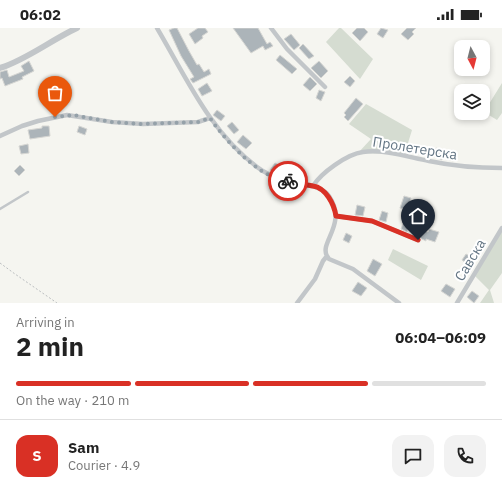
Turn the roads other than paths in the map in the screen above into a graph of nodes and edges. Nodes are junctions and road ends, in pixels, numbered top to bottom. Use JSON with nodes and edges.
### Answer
{"nodes":[{"id":1,"x":77,"y":28,"type":"edge"},
{"id":2,"x":157,"y":28,"type":"edge"},
{"id":3,"x":271,"y":28,"type":"edge"},
{"id":4,"x":0,"y":68,"type":"edge"},
{"id":5,"x":325,"y":87,"type":"dead end"},
{"id":6,"x":210,"y":118,"type":"junction"},
{"id":7,"x":0,"y":136,"type":"edge"},
{"id":8,"x":502,"y":168,"type":"edge"},
{"id":9,"x":313,"y":186,"type":"junction"},
{"id":10,"x":28,"y":192,"type":"dead end"},
{"id":11,"x":0,"y":209,"type":"edge"},
{"id":12,"x":336,"y":216,"type":"junction"},
{"id":13,"x":502,"y":228,"type":"edge"},
{"id":14,"x":418,"y":240,"type":"dead end"},
{"id":15,"x":326,"y":256,"type":"junction"},
{"id":16,"x":297,"y":303,"type":"edge"},
{"id":17,"x":399,"y":303,"type":"edge"},
{"id":18,"x":457,"y":303,"type":"edge"}],
"edges":[{"from":1,"to":4,"type":"street"},
{"from":2,"to":6,"type":"street"},
{"from":3,"to":5,"type":"street"},
{"from":6,"to":7,"type":"street"},
{"from":6,"to":9,"type":"street"},
{"from":8,"to":9,"type":"street","name":"Пролетерска"},
{"from":9,"to":12,"type":"street"},
{"from":10,"to":11,"type":"lane"},
{"from":12,"to":14,"type":"street"},
{"from":12,"to":15,"type":"street"},
{"from":13,"to":18,"type":"street","name":"Савска"},
{"from":15,"to":16,"type":"street"},
{"from":15,"to":17,"type":"street"}]}
